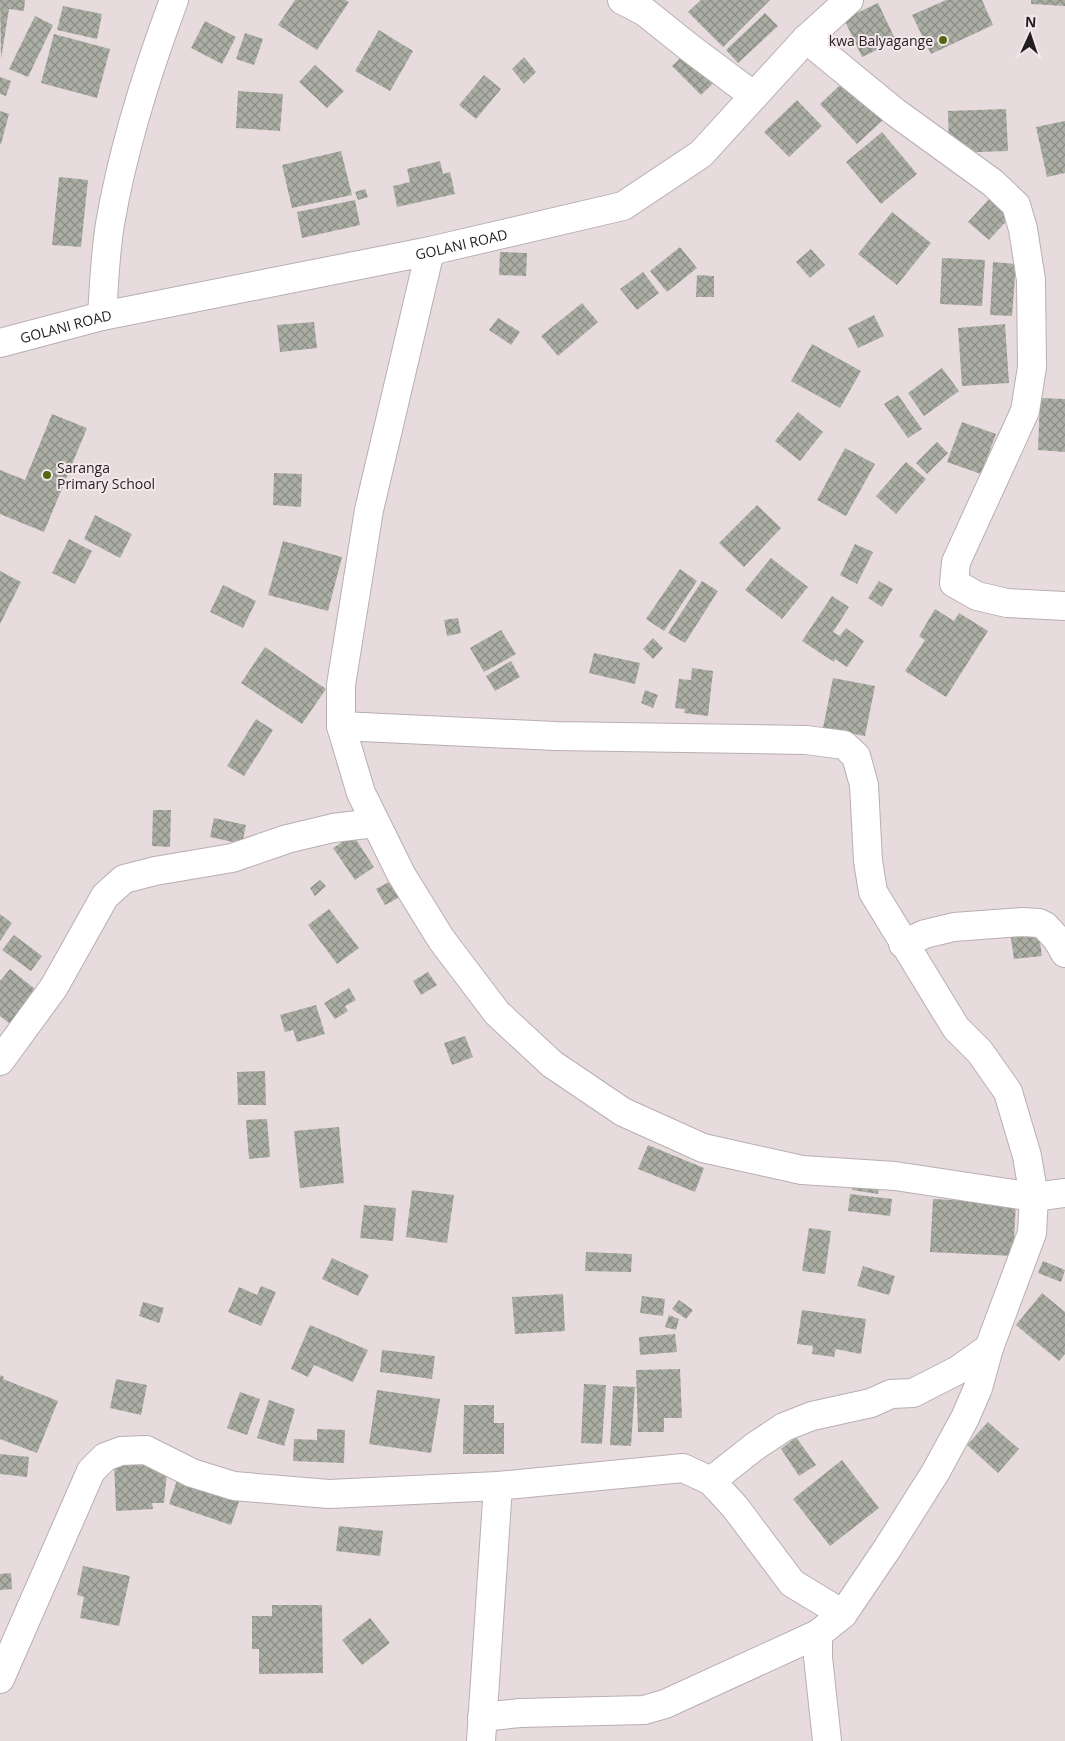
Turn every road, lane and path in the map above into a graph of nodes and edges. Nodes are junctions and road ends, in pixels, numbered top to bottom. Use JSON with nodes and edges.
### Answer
{"nodes":[{"id":1,"x":174,"y":0,"type":"edge"},
{"id":2,"x":622,"y":0,"type":"edge"},
{"id":3,"x":849,"y":0,"type":"edge"},
{"id":4,"x":806,"y":39,"type":"junction"},
{"id":5,"x":754,"y":96,"type":"junction"},
{"id":6,"x":430,"y":251,"type":"junction"},
{"id":7,"x":102,"y":316,"type":"junction"},
{"id":8,"x":0,"y":343,"type":"edge"},
{"id":9,"x":1065,"y":606,"type":"edge"},
{"id":10,"x":341,"y":726,"type":"junction"},
{"id":11,"x":375,"y":823,"type":"junction"},
{"id":12,"x":903,"y":944,"type":"junction"},
{"id":13,"x":1065,"y":953,"type":"edge"},
{"id":14,"x":0,"y":1061,"type":"edge"},
{"id":15,"x":1065,"y":1193,"type":"edge"},
{"id":16,"x":1034,"y":1197,"type":"junction"},
{"id":17,"x":989,"y":1348,"type":"junction"},
{"id":18,"x":711,"y":1481,"type":"junction"},
{"id":19,"x":498,"y":1486,"type":"junction"},
{"id":20,"x":843,"y":1614,"type":"junction"},
{"id":21,"x":818,"y":1634,"type":"junction"},
{"id":22,"x":0,"y":1679,"type":"edge"},
{"id":23,"x":482,"y":1729,"type":"edge"},
{"id":24,"x":827,"y":1741,"type":"edge"}],
"edges":[{"from":1,"to":7,"type":"street"},
{"from":2,"to":5,"type":"street"},
{"from":3,"to":4,"type":"street","name":"GOLANI ROAD"},
{"from":4,"to":5,"type":"street","name":"GOLANI ROAD"},
{"from":4,"to":9,"type":"street"},
{"from":5,"to":6,"type":"street","name":"GOLANI ROAD"},
{"from":6,"to":7,"type":"street","name":"GOLANI ROAD"},
{"from":6,"to":10,"type":"street"},
{"from":7,"to":8,"type":"street","name":"GOLANI ROAD"},
{"from":10,"to":11,"type":"street"},
{"from":10,"to":12,"type":"street"},
{"from":11,"to":14,"type":"street"},
{"from":11,"to":16,"type":"street"},
{"from":12,"to":13,"type":"street"},
{"from":12,"to":16,"type":"street"},
{"from":15,"to":16,"type":"street"},
{"from":16,"to":17,"type":"street"},
{"from":17,"to":18,"type":"street"},
{"from":17,"to":20,"type":"street"},
{"from":18,"to":19,"type":"street"},
{"from":18,"to":20,"type":"street"},
{"from":19,"to":22,"type":"street"},
{"from":19,"to":23,"type":"street"},
{"from":20,"to":21,"type":"street"},
{"from":21,"to":23,"type":"street"},
{"from":21,"to":24,"type":"street"}]}
